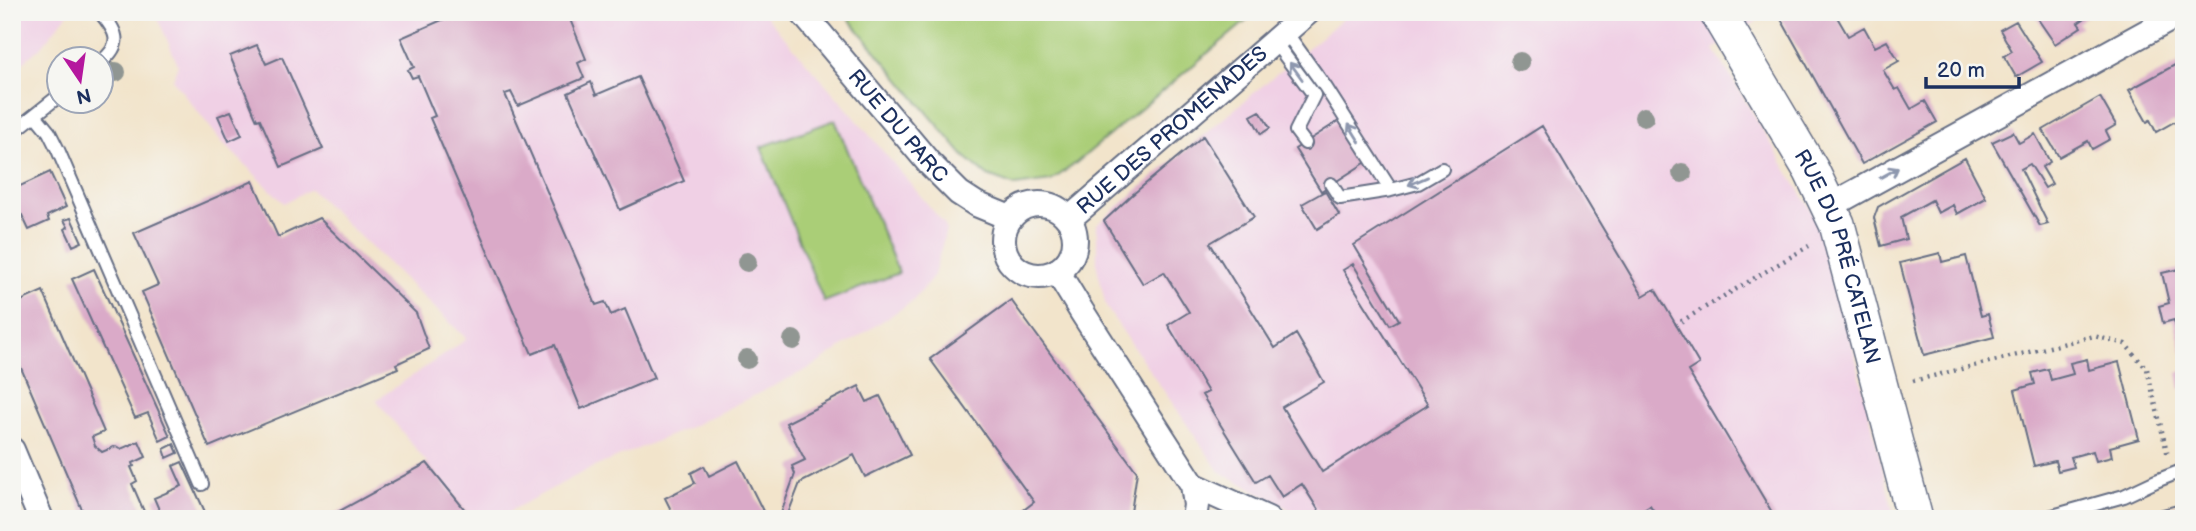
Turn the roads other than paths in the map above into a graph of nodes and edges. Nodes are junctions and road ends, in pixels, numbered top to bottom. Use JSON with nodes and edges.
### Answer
{"nodes":[{"id":1,"x":100,"y":12,"type":"edge"},
{"id":2,"x":802,"y":12,"type":"edge"},
{"id":3,"x":1308,"y":12,"type":"edge"},
{"id":4,"x":1717,"y":12,"type":"edge"},
{"id":5,"x":2183,"y":12,"type":"edge"},
{"id":6,"x":1280,"y":36,"type":"junction"},
{"id":7,"x":114,"y":46,"type":"edge"},
{"id":8,"x":46,"y":106,"type":"edge"},
{"id":9,"x":34,"y":116,"type":"junction"},
{"id":10,"x":12,"y":133,"type":"edge"},
{"id":11,"x":1305,"y":143,"type":"dead end"},
{"id":12,"x":1442,"y":169,"type":"dead end"},
{"id":13,"x":1331,"y":184,"type":"dead end"},
{"id":14,"x":1391,"y":190,"type":"junction"},
{"id":15,"x":1833,"y":215,"type":"junction"},
{"id":16,"x":1010,"y":218,"type":"junction"},
{"id":17,"x":1069,"y":219,"type":"junction"},
{"id":18,"x":1057,"y":271,"type":"junction"},
{"id":19,"x":12,"y":450,"type":"edge"},
{"id":20,"x":2178,"y":472,"type":"edge"},
{"id":21,"x":202,"y":484,"type":"dead end"},
{"id":22,"x":1193,"y":485,"type":"junction"},
{"id":23,"x":41,"y":519,"type":"edge"},
{"id":24,"x":1194,"y":519,"type":"edge"},
{"id":25,"x":1268,"y":519,"type":"edge"},
{"id":26,"x":1915,"y":519,"type":"edge"},
{"id":27,"x":2042,"y":519,"type":"edge"}],
"edges":[{"from":1,"to":7,"type":"lane"},
{"from":2,"to":16,"type":"street","name":"RUE DU PARC"},
{"from":3,"to":6,"type":"street","name":"RUE DES PROMENADES"},
{"from":4,"to":15,"type":"street","name":"RUE DU PRÉ CATELAN"},
{"from":15,"to":5,"type":"street","one_way":true},
{"from":11,"to":6,"type":"lane","one_way":true},
{"from":14,"to":6,"type":"lane","one_way":true},
{"from":6,"to":17,"type":"street","name":"RUE DES PROMENADES"},
{"from":8,"to":9,"type":"lane"},
{"from":9,"to":10,"type":"lane"},
{"from":9,"to":21,"type":"lane"},
{"from":12,"to":14,"type":"lane","one_way":true},
{"from":13,"to":14,"type":"lane"},
{"from":15,"to":26,"type":"street","name":"RUE DU PRÉ CATELAN"},
{"from":16,"to":17,"type":"street"},
{"from":16,"to":18,"type":"street"},
{"from":17,"to":18,"type":"street"},
{"from":18,"to":22,"type":"street"},
{"from":19,"to":23,"type":"street"},
{"from":20,"to":27,"type":"lane"},
{"from":22,"to":24,"type":"street"},
{"from":22,"to":25,"type":"street"}]}
